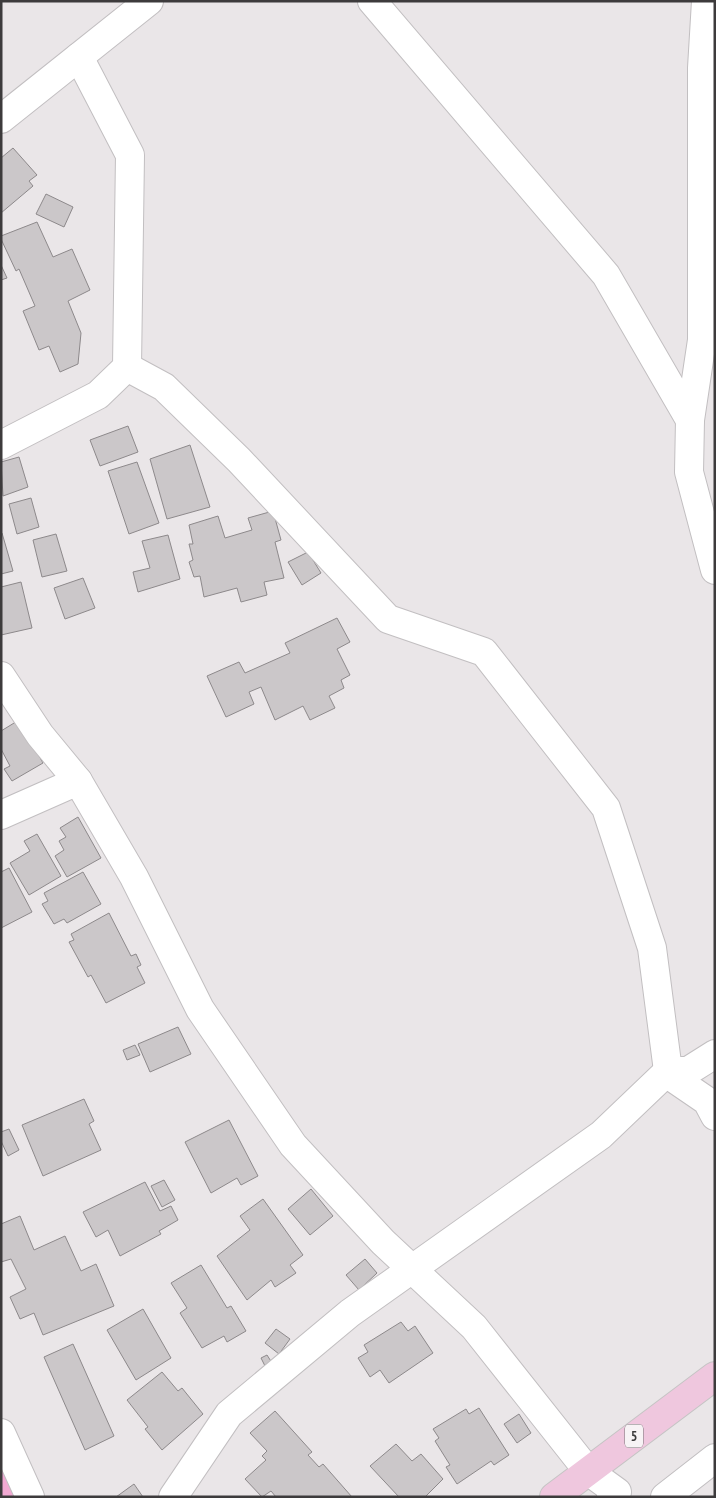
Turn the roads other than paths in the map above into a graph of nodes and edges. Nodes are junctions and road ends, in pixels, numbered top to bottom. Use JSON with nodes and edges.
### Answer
{"nodes":[{"id":1,"x":149,"y":1,"type":"edge"},
{"id":2,"x":372,"y":1,"type":"edge"},
{"id":3,"x":706,"y":1,"type":"edge"},
{"id":4,"x":79,"y":57,"type":"junction"},
{"id":5,"x":1,"y":119,"type":"edge"},
{"id":6,"x":127,"y":367,"type":"junction"},
{"id":7,"x":690,"y":420,"type":"junction"},
{"id":8,"x":1,"y":445,"type":"edge"},
{"id":9,"x":715,"y":570,"type":"edge"},
{"id":10,"x":1,"y":676,"type":"edge"},
{"id":11,"x":78,"y":781,"type":"junction"},
{"id":12,"x":1,"y":815,"type":"edge"},
{"id":13,"x":715,"y":1054,"type":"edge"},
{"id":14,"x":667,"y":1072,"type":"junction"},
{"id":15,"x":715,"y":1116,"type":"edge"},
{"id":16,"x":412,"y":1270,"type":"junction"},
{"id":17,"x":715,"y":1376,"type":"edge"},
{"id":18,"x":1,"y":1433,"type":"edge"},
{"id":19,"x":715,"y":1458,"type":"edge"},
{"id":20,"x":588,"y":1470,"type":"junction"},
{"id":21,"x":30,"y":1497,"type":"edge"},
{"id":22,"x":173,"y":1497,"type":"edge"},
{"id":23,"x":554,"y":1497,"type":"edge"},
{"id":24,"x":611,"y":1497,"type":"edge"},
{"id":25,"x":665,"y":1497,"type":"edge"}],
"edges":[{"from":1,"to":4,"type":"street"},
{"from":2,"to":7,"type":"street"},
{"from":3,"to":7,"type":"street"},
{"from":4,"to":5,"type":"street"},
{"from":4,"to":6,"type":"street"},
{"from":6,"to":8,"type":"street"},
{"from":6,"to":14,"type":"street"},
{"from":7,"to":9,"type":"street"},
{"from":10,"to":11,"type":"street"},
{"from":11,"to":12,"type":"street"},
{"from":11,"to":16,"type":"street"},
{"from":13,"to":14,"type":"street"},
{"from":14,"to":15,"type":"street"},
{"from":14,"to":16,"type":"street"},
{"from":16,"to":20,"type":"street"},
{"from":16,"to":22,"type":"street"},
{"from":17,"to":20,"type":"main road","number":"5"},
{"from":18,"to":21,"type":"street"},
{"from":19,"to":25,"type":"street"},
{"from":20,"to":23,"type":"main road","number":"5"},
{"from":20,"to":24,"type":"street"}]}
